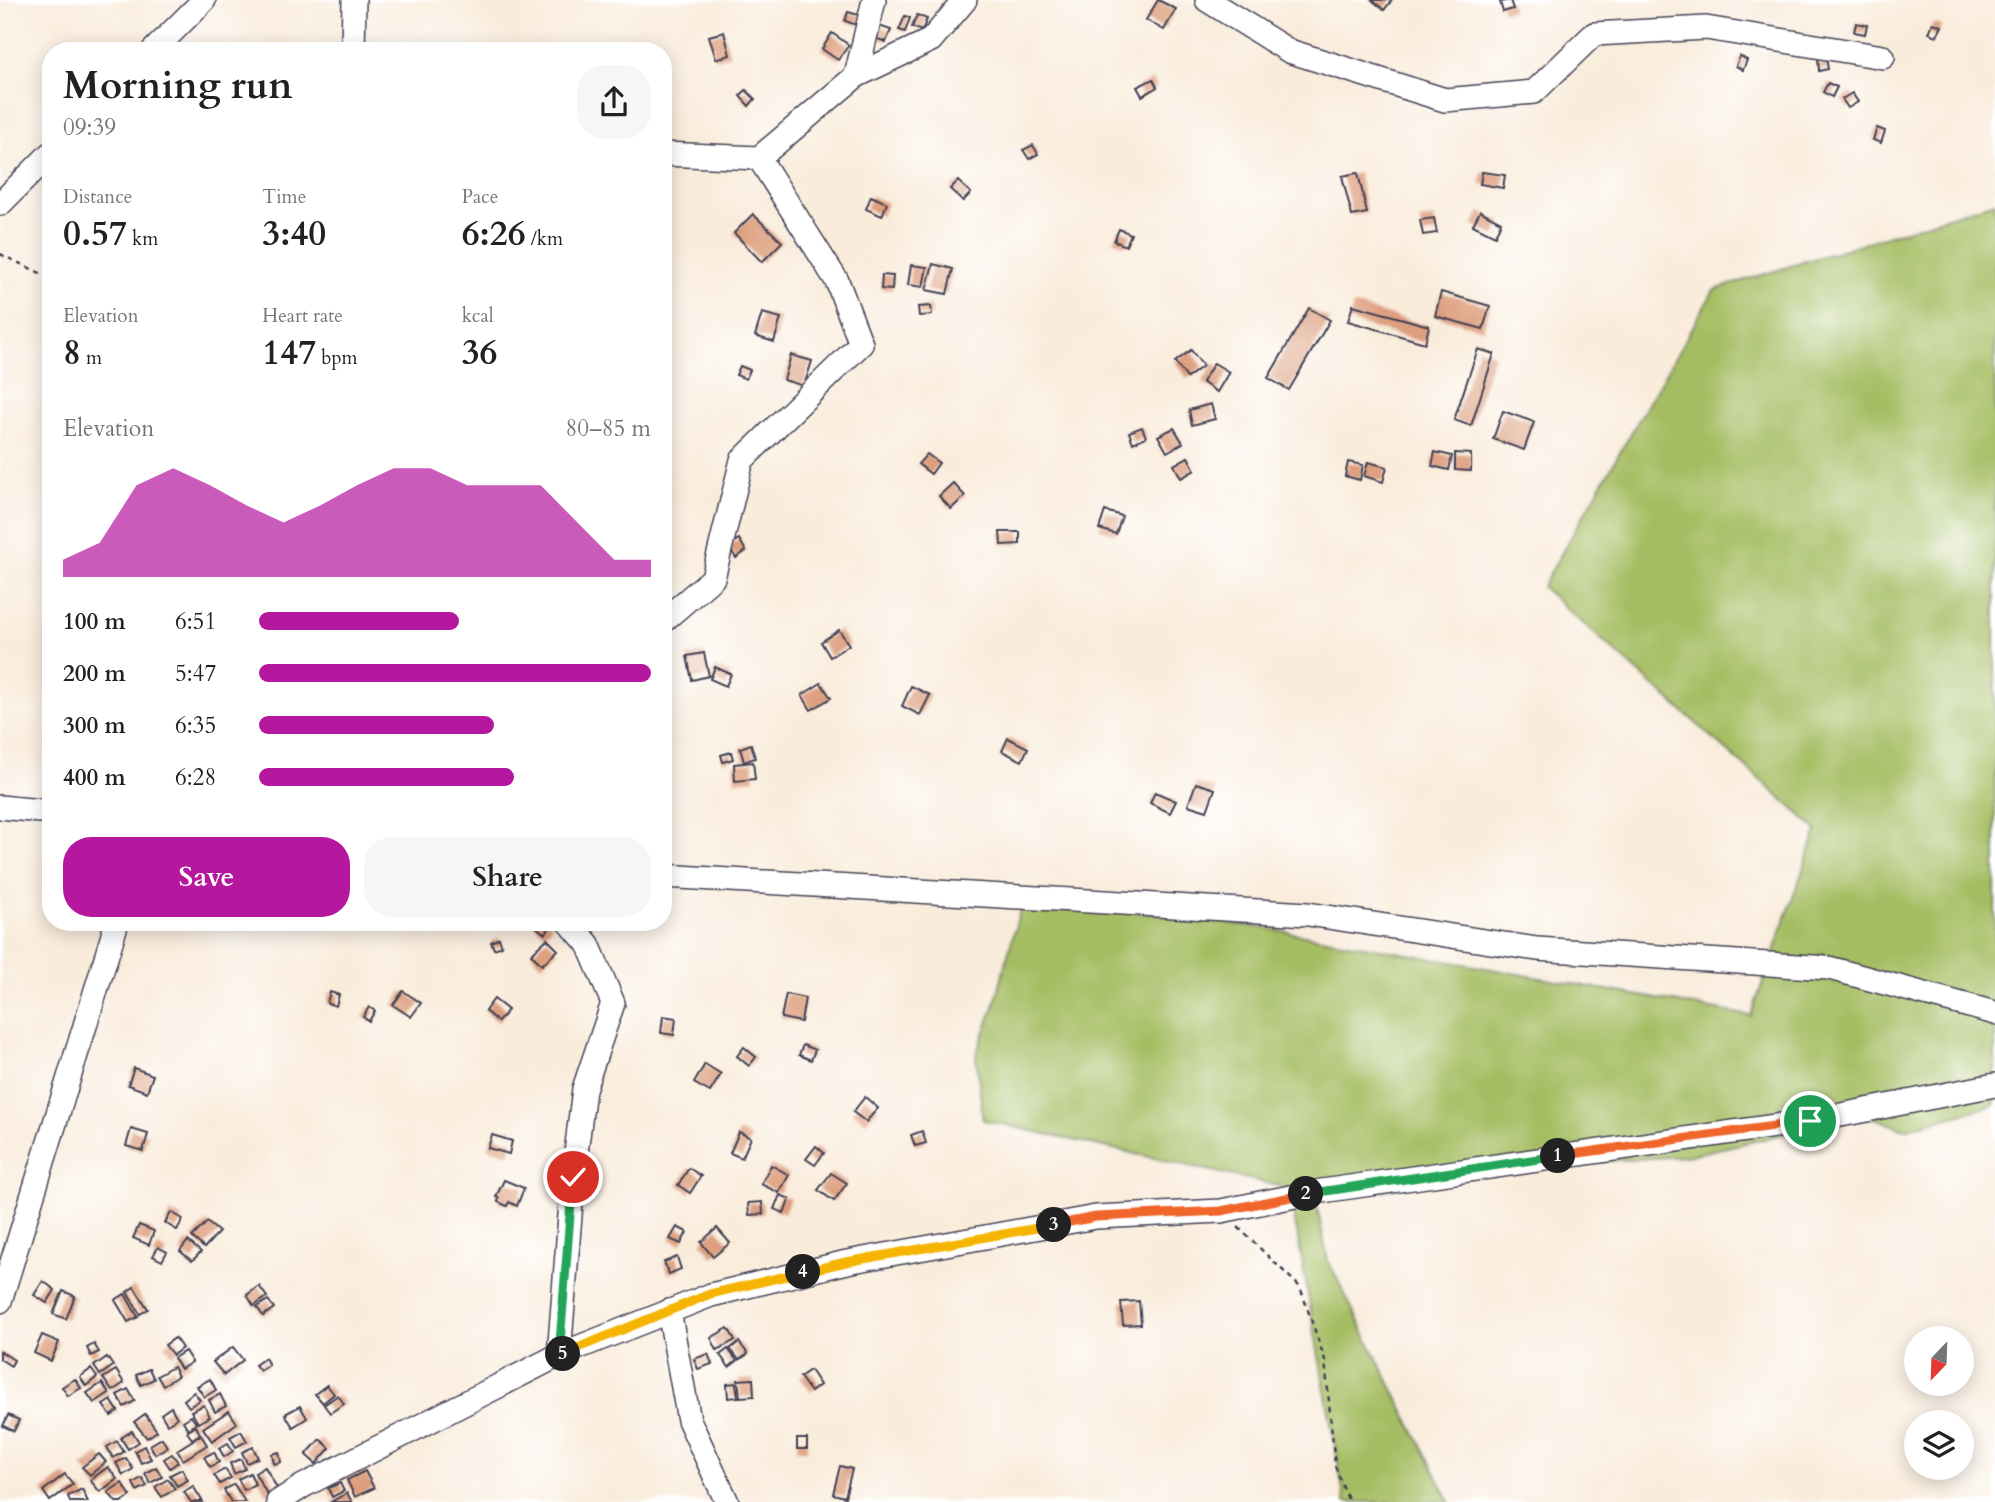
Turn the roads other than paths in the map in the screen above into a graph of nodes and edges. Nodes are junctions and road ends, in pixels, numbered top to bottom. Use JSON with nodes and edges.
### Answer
{"nodes":[{"id":1,"x":204,"y":0,"type":"edge"},
{"id":2,"x":354,"y":0,"type":"edge"},
{"id":3,"x":874,"y":0,"type":"edge"},
{"id":4,"x":965,"y":0,"type":"edge"},
{"id":5,"x":1207,"y":0,"type":"edge"},
{"id":6,"x":162,"y":42,"type":"edge"},
{"id":7,"x":353,"y":42,"type":"edge"},
{"id":8,"x":1883,"y":57,"type":"dead end"},
{"id":9,"x":856,"y":76,"type":"junction"},
{"id":10,"x":672,"y":154,"type":"edge"},
{"id":11,"x":759,"y":158,"type":"junction"},
{"id":12,"x":42,"y":162,"type":"edge"},
{"id":13,"x":0,"y":204,"type":"edge"},
{"id":14,"x":672,"y":613,"type":"edge"},
{"id":15,"x":0,"y":807,"type":"edge"},
{"id":16,"x":42,"y":811,"type":"edge"},
{"id":17,"x":672,"y":877,"type":"edge"},
{"id":18,"x":114,"y":931,"type":"edge"},
{"id":19,"x":577,"y":931,"type":"edge"},
{"id":20,"x":1995,"y":1013,"type":"edge"},
{"id":21,"x":1995,"y":1085,"type":"edge"},
{"id":22,"x":0,"y":1301,"type":"edge"},
{"id":23,"x":669,"y":1311,"type":"junction"},
{"id":24,"x":559,"y":1355,"type":"junction"},
{"id":25,"x":278,"y":1502,"type":"edge"},
{"id":26,"x":727,"y":1502,"type":"edge"}],
"edges":[{"from":1,"to":6,"type":"street"},
{"from":2,"to":7,"type":"street"},
{"from":3,"to":9,"type":"street"},
{"from":4,"to":9,"type":"street"},
{"from":5,"to":8,"type":"street"},
{"from":9,"to":11,"type":"street"},
{"from":10,"to":11,"type":"street"},
{"from":11,"to":14,"type":"street"},
{"from":12,"to":13,"type":"street"},
{"from":15,"to":16,"type":"street"},
{"from":17,"to":20,"type":"street"},
{"from":18,"to":22,"type":"street"},
{"from":19,"to":24,"type":"street"},
{"from":21,"to":23,"type":"street"},
{"from":23,"to":24,"type":"street"},
{"from":23,"to":26,"type":"street"},
{"from":24,"to":25,"type":"street"}]}
